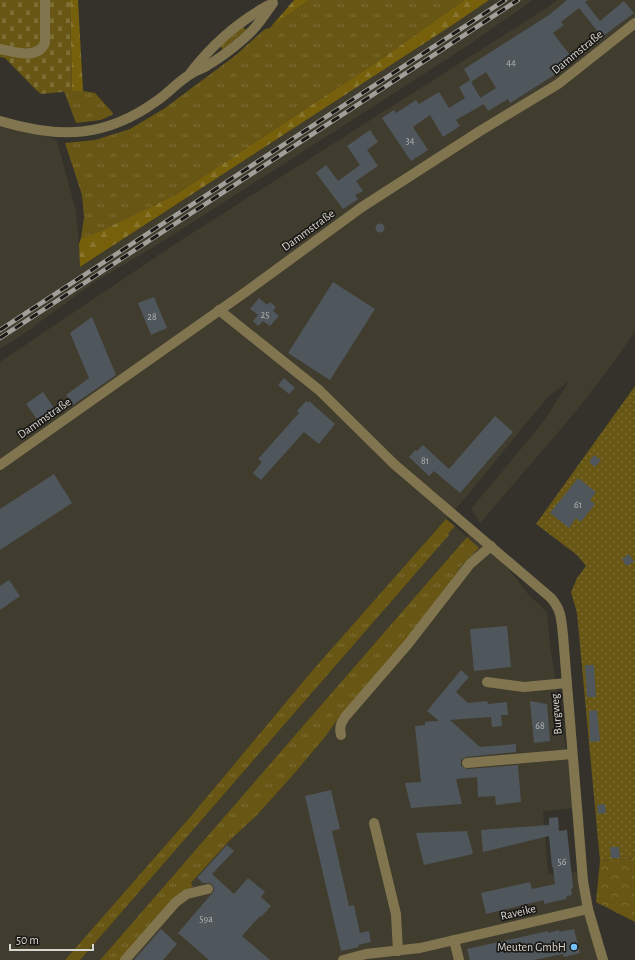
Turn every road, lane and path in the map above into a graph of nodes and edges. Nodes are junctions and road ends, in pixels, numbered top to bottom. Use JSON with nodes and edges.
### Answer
{"nodes":[{"id":1,"x":45,"y":0,"type":"edge"},
{"id":2,"x":274,"y":1,"type":"edge"},
{"id":3,"x":635,"y":23,"type":"edge"},
{"id":4,"x":0,"y":49,"type":"edge"},
{"id":5,"x":0,"y":121,"type":"edge"},
{"id":6,"x":219,"y":310,"type":"junction"},
{"id":7,"x":0,"y":465,"type":"edge"},
{"id":8,"x":490,"y":546,"type":"junction"},
{"id":9,"x":487,"y":682,"type":"dead end"},
{"id":10,"x":567,"y":683,"type":"junction"},
{"id":11,"x":341,"y":735,"type":"dead end"},
{"id":12,"x":572,"y":754,"type":"junction"},
{"id":13,"x":467,"y":763,"type":"dead end"},
{"id":14,"x":374,"y":823,"type":"dead end"},
{"id":15,"x":208,"y":889,"type":"dead end"},
{"id":16,"x":588,"y":909,"type":"junction"},
{"id":17,"x":454,"y":940,"type":"junction"},
{"id":18,"x":398,"y":951,"type":"junction"},
{"id":19,"x":125,"y":960,"type":"edge"},
{"id":20,"x":343,"y":960,"type":"edge"},
{"id":21,"x":459,"y":960,"type":"edge"},
{"id":22,"x":603,"y":960,"type":"edge"}],
"edges":[{"from":1,"to":4,"type":"street"},
{"from":2,"to":5,"type":"street"},
{"from":3,"to":6,"type":"street","name":"Dammstraße"},
{"from":6,"to":7,"type":"street","name":"Dammstraße"},
{"from":6,"to":8,"type":"street","name":"Burgweg"},
{"from":8,"to":10,"type":"street","name":"Burgweg"},
{"from":8,"to":11,"type":"street"},
{"from":9,"to":10,"type":"street"},
{"from":10,"to":12,"type":"street","name":"Burgweg"},
{"from":12,"to":13,"type":"street"},
{"from":12,"to":16,"type":"street","name":"Burgweg"},
{"from":14,"to":18,"type":"street"},
{"from":15,"to":19,"type":"street"},
{"from":16,"to":17,"type":"street","name":"Raveike"},
{"from":16,"to":22,"type":"street","name":"Burgweg"},
{"from":17,"to":18,"type":"street","name":"Raveike"},
{"from":17,"to":21,"type":"street"},
{"from":18,"to":20,"type":"street","name":"Raveike"}]}
